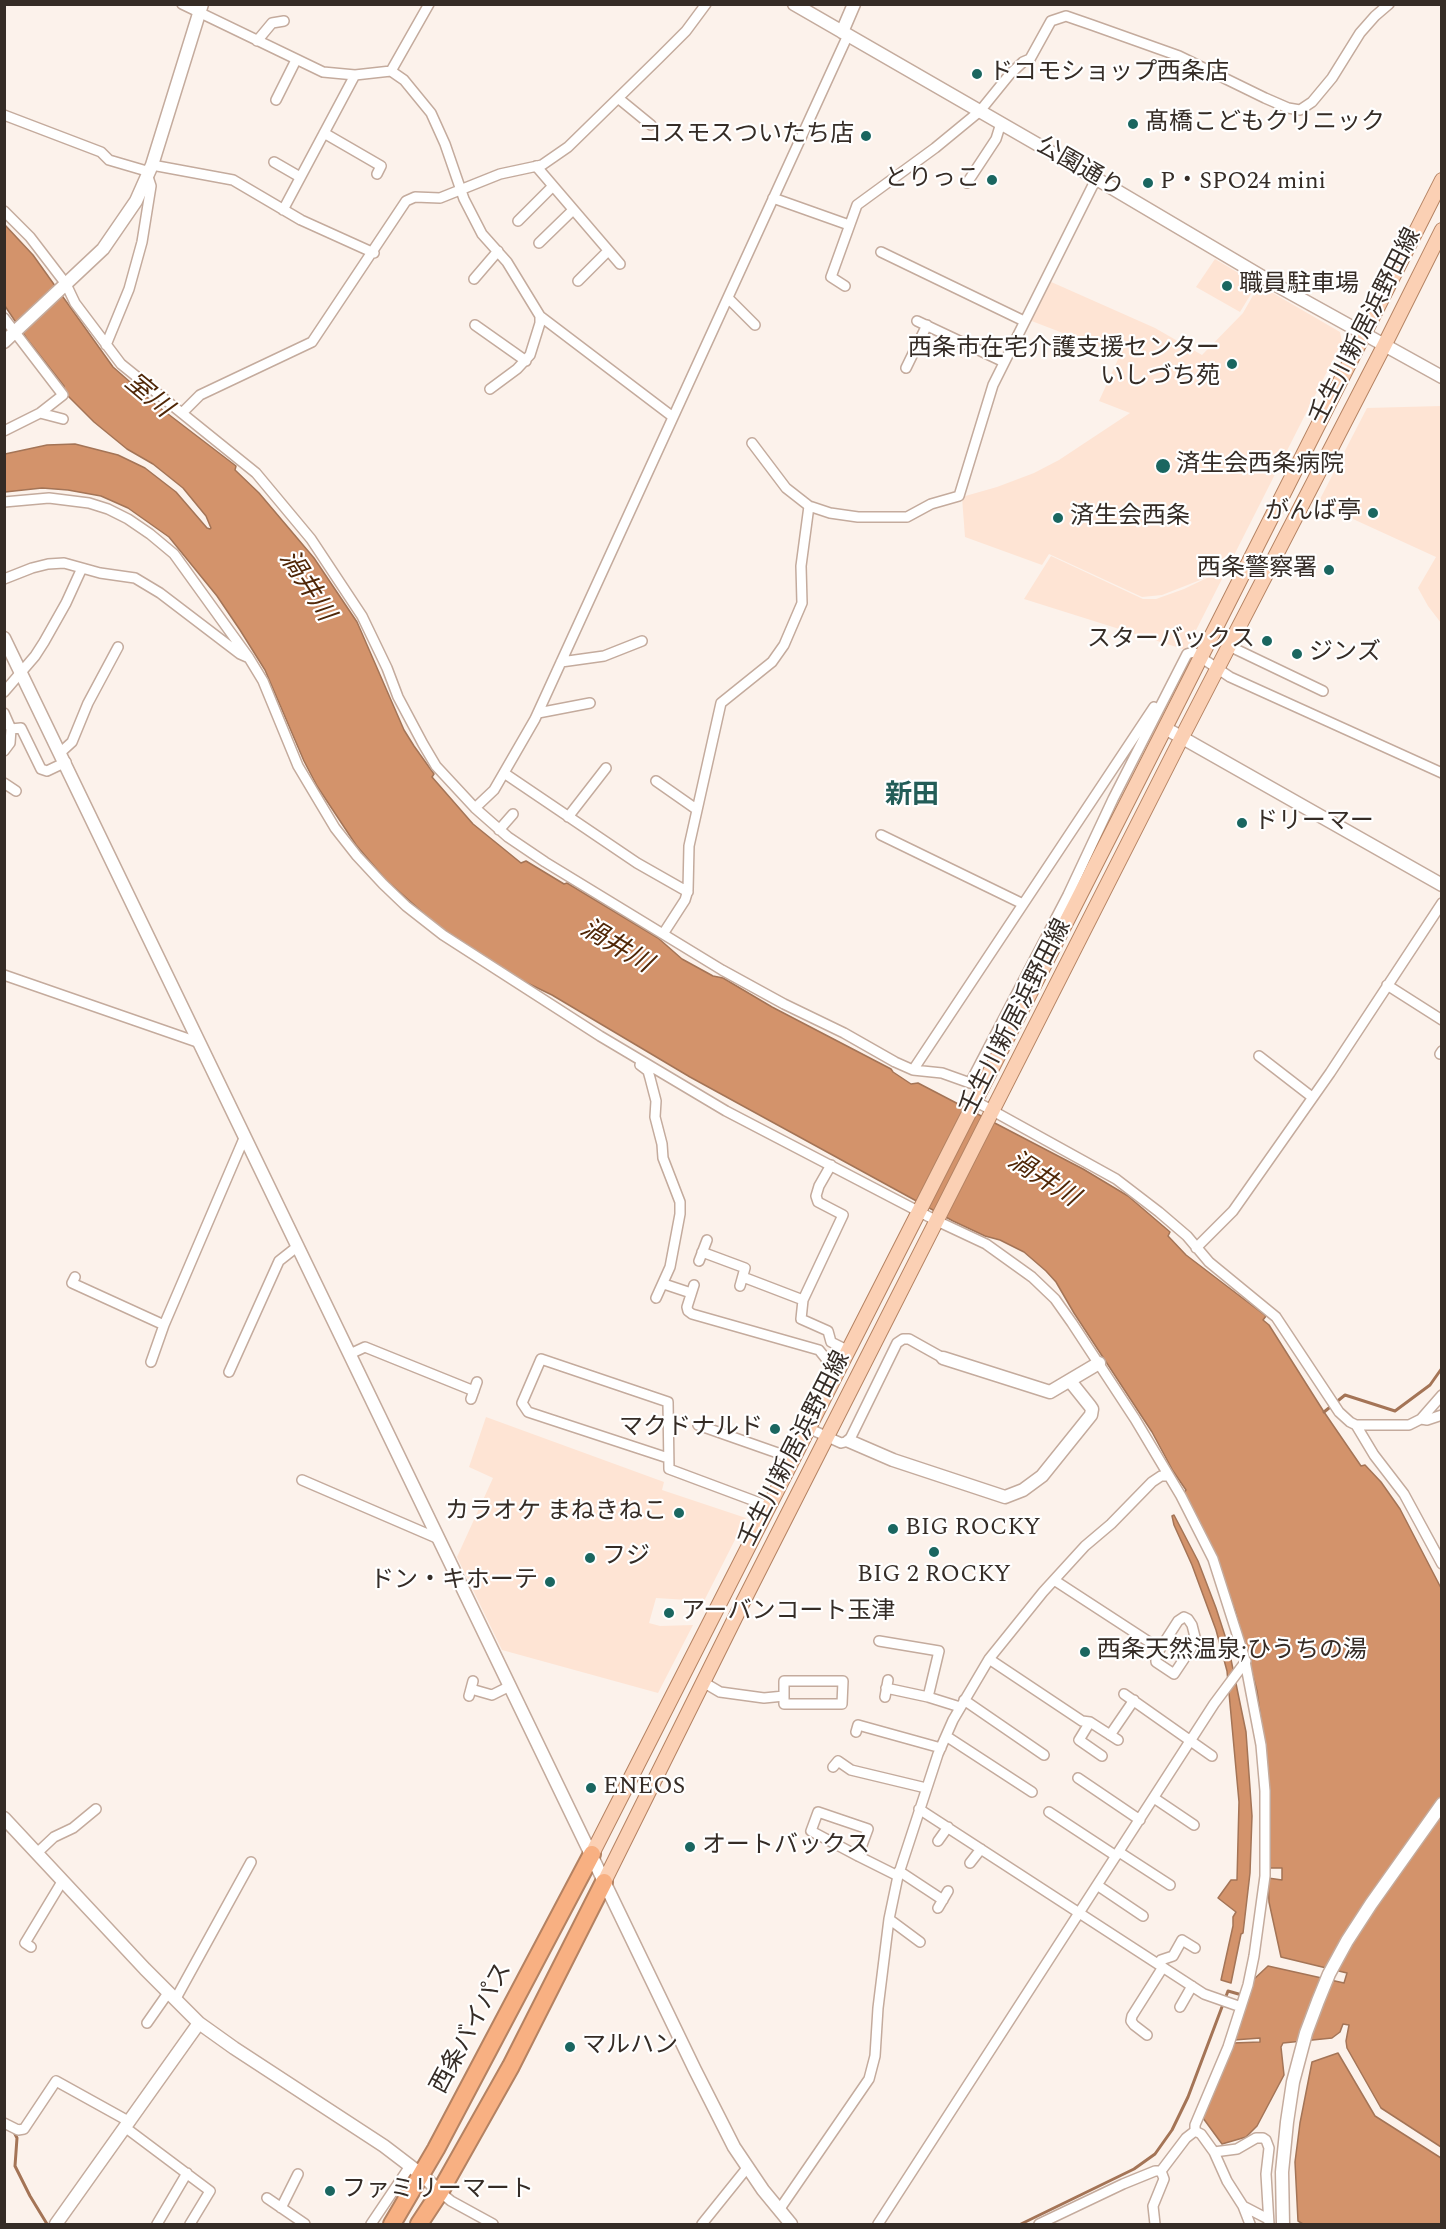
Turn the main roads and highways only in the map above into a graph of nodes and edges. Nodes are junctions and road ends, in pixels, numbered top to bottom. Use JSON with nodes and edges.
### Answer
{"nodes":[{"id":1,"x":1442,"y":180,"type":"edge"},
{"id":2,"x":1442,"y":230,"type":"edge"},
{"id":3,"x":592,"y":1854,"type":"joint"},
{"id":4,"x":604,"y":1882,"type":"joint"},
{"id":5,"x":392,"y":2224,"type":"edge"},
{"id":6,"x":419,"y":2224,"type":"edge"}],
"edges":[{"from":1,"to":3,"type":"main road","name":"壬生川新居浜野田線"},
{"from":2,"to":4,"type":"main road","name":"壬生川新居浜野田線"},
{"from":3,"to":5,"type":"highway","name":"西条バイパス"},
{"from":4,"to":6,"type":"highway","name":"西条バイパス"}]}
